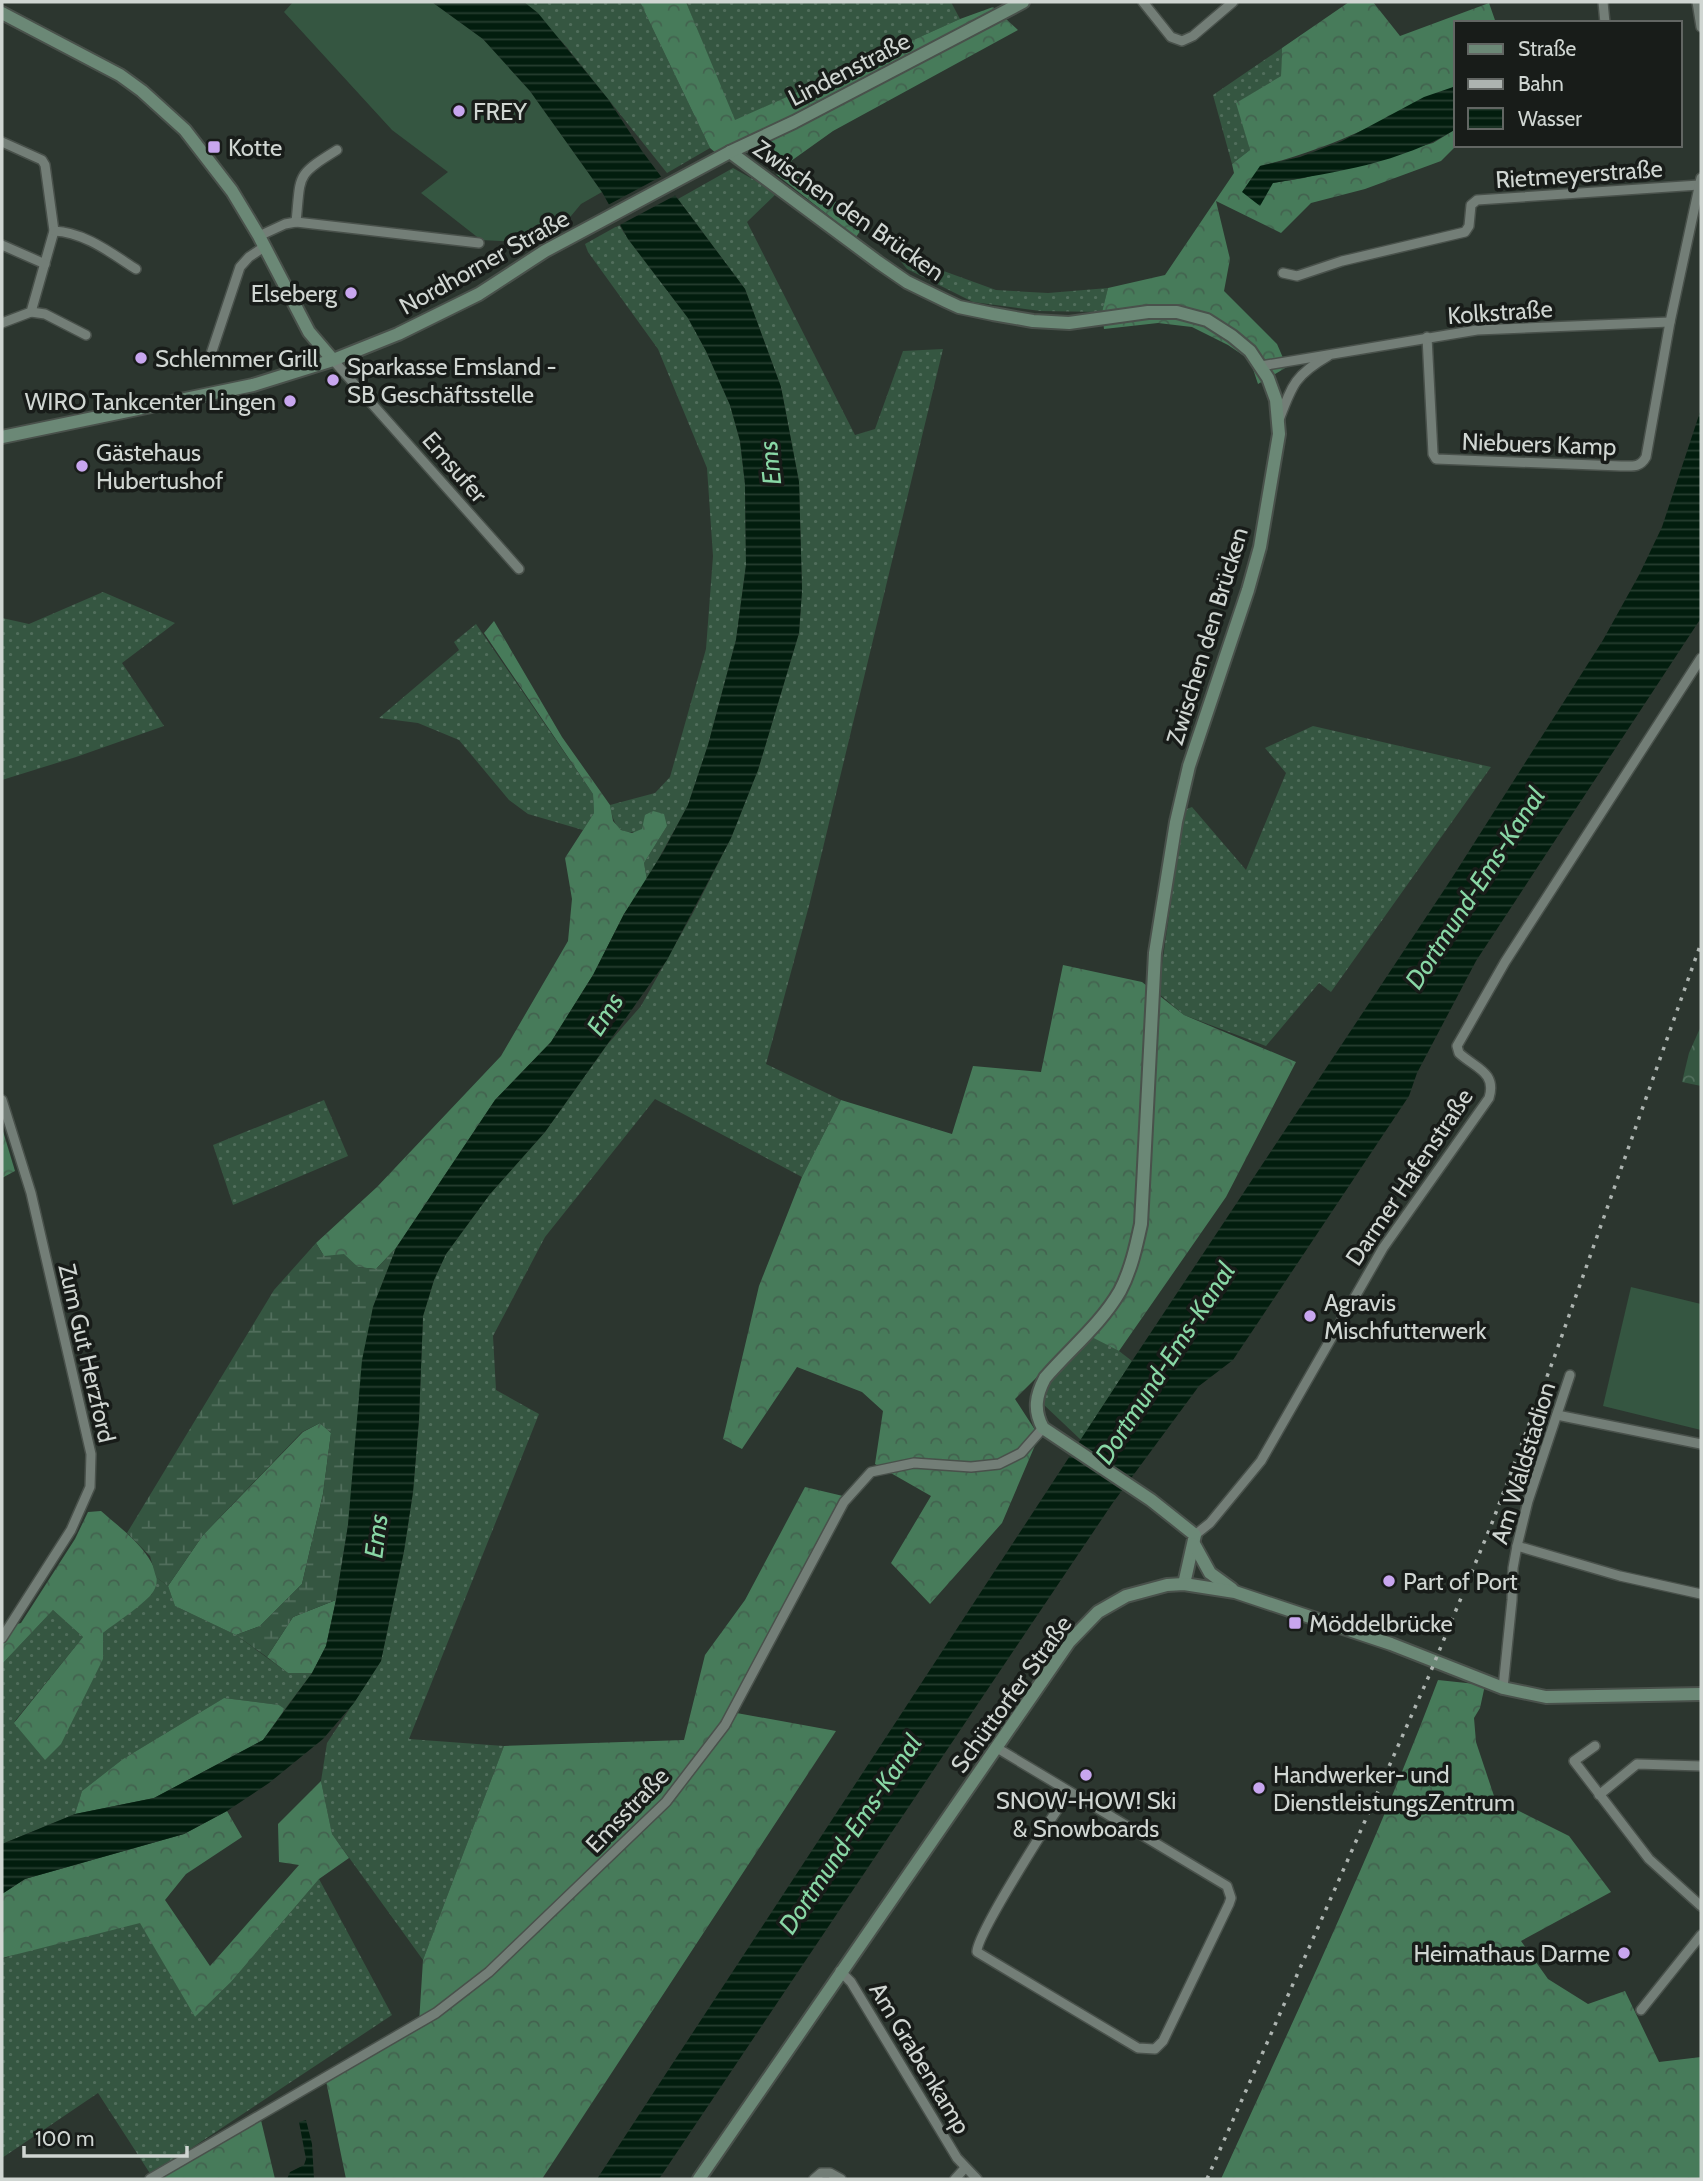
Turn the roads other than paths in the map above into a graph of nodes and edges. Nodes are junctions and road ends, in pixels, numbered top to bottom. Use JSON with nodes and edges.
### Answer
{"nodes":[{"id":1,"x":1023,"y":2,"type":"edge"},
{"id":2,"x":1143,"y":2,"type":"edge"},
{"id":3,"x":1233,"y":2,"type":"edge"},
{"id":4,"x":1603,"y":2,"type":"edge"},
{"id":5,"x":1697,"y":2,"type":"edge"},
{"id":6,"x":2,"y":13,"type":"edge"},
{"id":7,"x":1605,"y":21,"type":"edge"},
{"id":8,"x":1701,"y":27,"type":"edge"},
{"id":9,"x":2,"y":142,"type":"edge"},
{"id":10,"x":337,"y":150,"type":"dead end"},
{"id":11,"x":730,"y":152,"type":"junction"},
{"id":12,"x":693,"y":172,"type":"joint"},
{"id":13,"x":1700,"y":182,"type":"edge"},
{"id":14,"x":296,"y":222,"type":"junction"},
{"id":15,"x":54,"y":231,"type":"junction"},
{"id":16,"x":262,"y":242,"type":"junction"},
{"id":17,"x":479,"y":243,"type":"dead end"},
{"id":18,"x":2,"y":245,"type":"edge"},
{"id":19,"x":45,"y":264,"type":"junction"},
{"id":20,"x":136,"y":268,"type":"dead end"},
{"id":21,"x":1283,"y":273,"type":"dead end"},
{"id":22,"x":31,"y":312,"type":"junction"},
{"id":23,"x":1670,"y":322,"type":"junction"},
{"id":24,"x":2,"y":323,"type":"edge"},
{"id":25,"x":86,"y":335,"type":"dead end"},
{"id":26,"x":1427,"y":337,"type":"junction"},
{"id":27,"x":1335,"y":352,"type":"junction"},
{"id":28,"x":210,"y":357,"type":"dead end"},
{"id":29,"x":333,"y":360,"type":"junction"},
{"id":30,"x":1261,"y":366,"type":"junction"},
{"id":31,"x":1279,"y":422,"type":"junction"},
{"id":32,"x":2,"y":437,"type":"edge"},
{"id":33,"x":519,"y":569,"type":"dead end"},
{"id":34,"x":1701,"y":658,"type":"edge"},
{"id":35,"x":2,"y":1100,"type":"edge"},
{"id":36,"x":1570,"y":1375,"type":"dead end"},
{"id":37,"x":1558,"y":1415,"type":"junction"},
{"id":38,"x":1043,"y":1428,"type":"junction"},
{"id":39,"x":1701,"y":1444,"type":"edge"},
{"id":40,"x":1194,"y":1540,"type":"junction"},
{"id":41,"x":1517,"y":1546,"type":"junction"},
{"id":42,"x":1184,"y":1584,"type":"junction"},
{"id":43,"x":1235,"y":1592,"type":"junction"},
{"id":44,"x":1701,"y":1594,"type":"edge"},
{"id":45,"x":2,"y":1638,"type":"edge"},
{"id":46,"x":1503,"y":1688,"type":"junction"},
{"id":47,"x":1701,"y":1693,"type":"edge"},
{"id":48,"x":1595,"y":1746,"type":"dead end"},
{"id":49,"x":997,"y":1748,"type":"junction"},
{"id":50,"x":1701,"y":1766,"type":"edge"},
{"id":51,"x":1069,"y":1793,"type":"junction"},
{"id":52,"x":1599,"y":1795,"type":"junction"},
{"id":53,"x":1701,"y":1906,"type":"edge"},
{"id":54,"x":1701,"y":1936,"type":"edge"},
{"id":55,"x":840,"y":1971,"type":"junction"},
{"id":56,"x":1641,"y":2010,"type":"dead end"},
{"id":57,"x":965,"y":2168,"type":"junction"},
{"id":58,"x":150,"y":2179,"type":"edge"},
{"id":59,"x":699,"y":2179,"type":"edge"},
{"id":60,"x":814,"y":2179,"type":"edge"},
{"id":61,"x":841,"y":2179,"type":"edge"},
{"id":62,"x":955,"y":2179,"type":"edge"},
{"id":63,"x":977,"y":2179,"type":"edge"}],
"edges":[{"from":1,"to":11,"type":"street","name":"Lindenstraße"},
{"from":2,"to":3,"type":"street"},
{"from":4,"to":7,"type":"street"},
{"from":5,"to":8,"type":"street"},
{"from":6,"to":16,"type":"street"},
{"from":9,"to":15,"type":"street"},
{"from":10,"to":14,"type":"street"},
{"from":11,"to":12,"type":"street","name":"Lindenstraße"},
{"from":11,"to":30,"type":"street","name":"Zwischen den Brücken"},
{"from":12,"to":29,"type":"street","name":"Nordhorner Straße"},
{"from":13,"to":21,"type":"street","name":"Rietmeyerstraße"},
{"from":13,"to":23,"type":"street"},
{"from":14,"to":16,"type":"street"},
{"from":14,"to":17,"type":"street"},
{"from":15,"to":19,"type":"street"},
{"from":15,"to":20,"type":"street"},
{"from":16,"to":28,"type":"street"},
{"from":16,"to":29,"type":"street"},
{"from":18,"to":19,"type":"street"},
{"from":19,"to":22,"type":"street"},
{"from":22,"to":24,"type":"street"},
{"from":22,"to":25,"type":"street"},
{"from":23,"to":26,"type":"street","name":"Kolkstraße"},
{"from":23,"to":26,"type":"street","name":"Niebuers Kamp"},
{"from":26,"to":27,"type":"street","name":"Kolkstraße"},
{"from":27,"to":30,"type":"street","name":"Kolkstraße"},
{"from":27,"to":31,"type":"street","name":"Kolkstraße"},
{"from":29,"to":32,"type":"street","name":"Nordhorner Straße"},
{"from":29,"to":33,"type":"street","name":"Emsufer"},
{"from":30,"to":31,"type":"street","name":"Zwischen den Brücken"},
{"from":31,"to":38,"type":"street","name":"Zwischen den Brücken"},
{"from":34,"to":40,"type":"street","name":"Darmer Hafenstraße"},
{"from":35,"to":45,"type":"street","name":"Zum Gut Herzford"},
{"from":36,"to":37,"type":"street","name":"Am Waldstadion"},
{"from":37,"to":39,"type":"street"},
{"from":37,"to":41,"type":"street","name":"Am Waldstadion"},
{"from":38,"to":40,"type":"street"},
{"from":38,"to":58,"type":"street","name":"Emsstraße"},
{"from":40,"to":42,"type":"street"},
{"from":40,"to":43,"type":"street"},
{"from":41,"to":44,"type":"street"},
{"from":41,"to":46,"type":"street","name":"Am Waldstadion"},
{"from":42,"to":43,"type":"street","name":"Schüttorfer Straße"},
{"from":42,"to":49,"type":"street","name":"Schüttorfer Straße"},
{"from":43,"to":46,"type":"street","name":"Schüttorfer Straße"},
{"from":46,"to":47,"type":"street","name":"Schüttorfer Straße"},
{"from":48,"to":52,"type":"street"},
{"from":49,"to":51,"type":"street"},
{"from":49,"to":55,"type":"street","name":"Schüttorfer Straße"},
{"from":50,"to":52,"type":"street"},
{"from":51,"to":51,"type":"street"},
{"from":52,"to":53,"type":"street"},
{"from":54,"to":56,"type":"street"},
{"from":55,"to":57,"type":"street","name":"Am Grabenkamp"},
{"from":55,"to":59,"type":"street","name":"Schüttorfer Straße"},
{"from":57,"to":62,"type":"street","name":"Am Grabenkamp"},
{"from":57,"to":63,"type":"street","name":"Am Grabenkamp"},
{"from":60,"to":61,"type":"street"}]}
